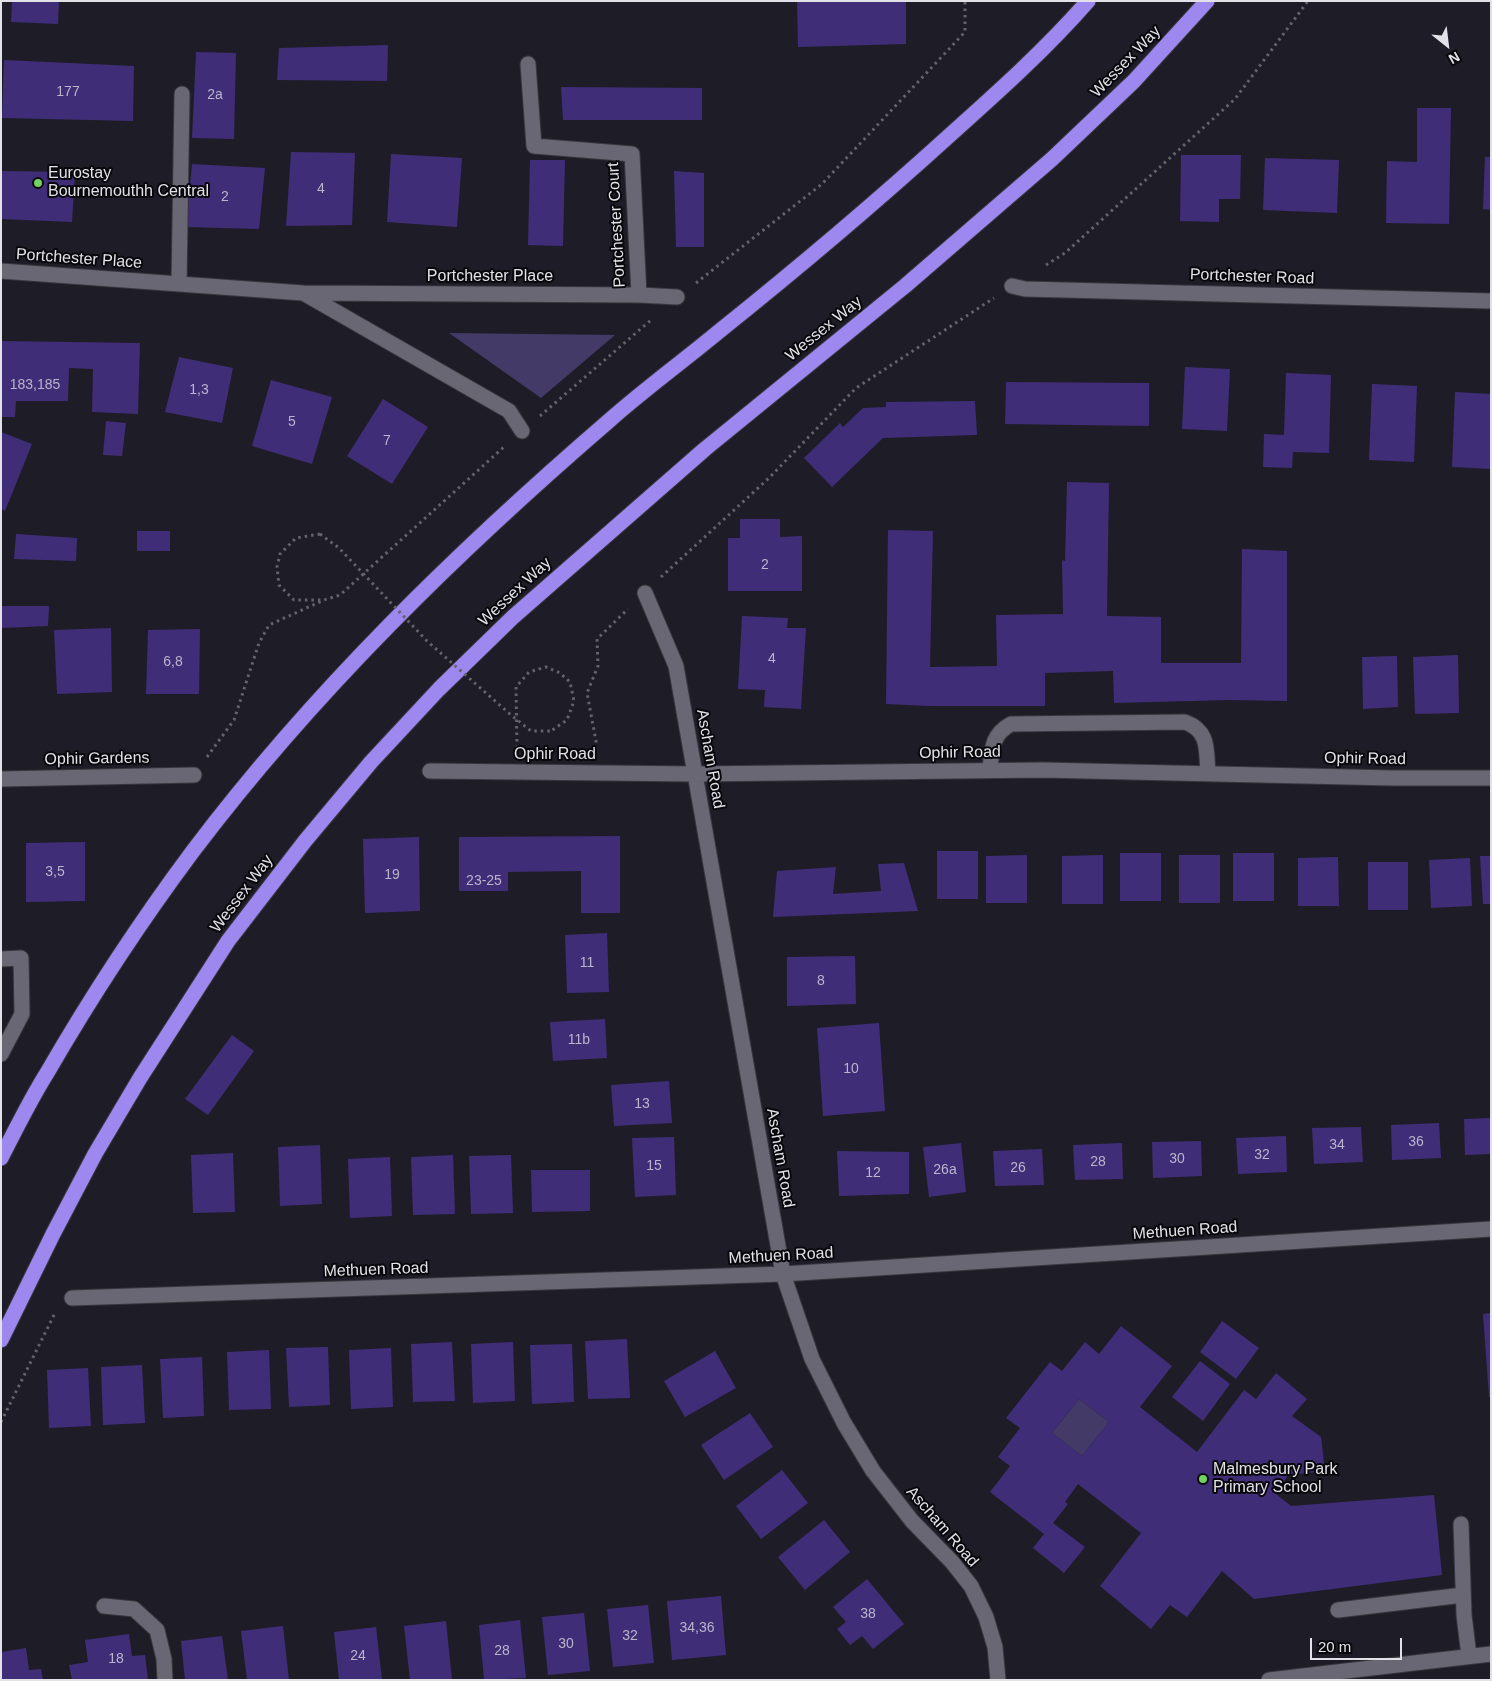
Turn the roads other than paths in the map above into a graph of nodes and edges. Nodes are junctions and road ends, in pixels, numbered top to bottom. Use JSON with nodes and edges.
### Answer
{"nodes":[{"id":1,"x":1088,"y":1,"type":"edge"},
{"id":2,"x":1207,"y":1,"type":"edge"},
{"id":3,"x":528,"y":64,"type":"dead end"},
{"id":4,"x":182,"y":94,"type":"dead end"},
{"id":5,"x":1,"y":271,"type":"edge"},
{"id":6,"x":179,"y":284,"type":"junction"},
{"id":7,"x":1012,"y":286,"type":"road end"},
{"id":8,"x":303,"y":293,"type":"junction"},
{"id":9,"x":639,"y":295,"type":"junction"},
{"id":10,"x":677,"y":297,"type":"road end"},
{"id":11,"x":1491,"y":301,"type":"edge"},
{"id":12,"x":522,"y":431,"type":"road end"},
{"id":13,"x":644,"y":593,"type":"road end"},
{"id":14,"x":990,"y":770,"type":"junction"},
{"id":15,"x":430,"y":771,"type":"dead end"},
{"id":16,"x":1208,"y":773,"type":"junction"},
{"id":17,"x":695,"y":774,"type":"junction"},
{"id":18,"x":194,"y":775,"type":"road end"},
{"id":19,"x":1491,"y":778,"type":"edge"},
{"id":20,"x":1,"y":779,"type":"edge"},
{"id":21,"x":1,"y":959,"type":"edge"},
{"id":22,"x":1,"y":1054,"type":"edge"},
{"id":23,"x":1,"y":1158,"type":"edge"},
{"id":24,"x":1491,"y":1229,"type":"edge"},
{"id":25,"x":783,"y":1274,"type":"junction"},
{"id":26,"x":72,"y":1298,"type":"road end"},
{"id":27,"x":1,"y":1340,"type":"edge"},
{"id":28,"x":1461,"y":1524,"type":"dead end"},
{"id":29,"x":1463,"y":1595,"type":"junction"},
{"id":30,"x":104,"y":1606,"type":"dead end"},
{"id":31,"x":1338,"y":1610,"type":"dead end"},
{"id":32,"x":1491,"y":1654,"type":"edge"},
{"id":33,"x":1469,"y":1656,"type":"junction"},
{"id":34,"x":165,"y":1680,"type":"edge"},
{"id":35,"x":998,"y":1680,"type":"edge"},
{"id":36,"x":1269,"y":1680,"type":"edge"}],
"edges":[{"from":1,"to":23,"type":"highway"},
{"from":2,"to":27,"type":"highway","name":"Wessex Way"},
{"from":3,"to":9,"type":"street","name":"Portchester Court"},
{"from":4,"to":6,"type":"street"},
{"from":5,"to":6,"type":"street","name":"Portchester Place"},
{"from":6,"to":8,"type":"street","name":"Portchester Place"},
{"from":7,"to":11,"type":"street","name":"Portchester Road"},
{"from":8,"to":9,"type":"street","name":"Portchester Place"},
{"from":8,"to":12,"type":"street","name":"Portchester Place"},
{"from":9,"to":10,"type":"street","name":"Portchester Place"},
{"from":13,"to":17,"type":"street","name":"Ascham Road"},
{"from":14,"to":16,"type":"street","name":"Ophir Road"},
{"from":14,"to":16,"type":"street"},
{"from":14,"to":17,"type":"street","name":"Ophir Road"},
{"from":15,"to":17,"type":"street","name":"Ophir Road"},
{"from":16,"to":19,"type":"street","name":"Ophir Road"},
{"from":17,"to":25,"type":"street","name":"Ascham Road"},
{"from":18,"to":20,"type":"street","name":"Ophir Gardens"},
{"from":21,"to":22,"type":"street"},
{"from":24,"to":25,"type":"street","name":"Methuen Road"},
{"from":25,"to":26,"type":"street","name":"Methuen Road"},
{"from":25,"to":35,"type":"street","name":"Ascham Road"},
{"from":28,"to":29,"type":"street"},
{"from":29,"to":31,"type":"street"},
{"from":29,"to":33,"type":"street"},
{"from":30,"to":34,"type":"street"},
{"from":32,"to":33,"type":"street"},
{"from":33,"to":36,"type":"street"}]}
